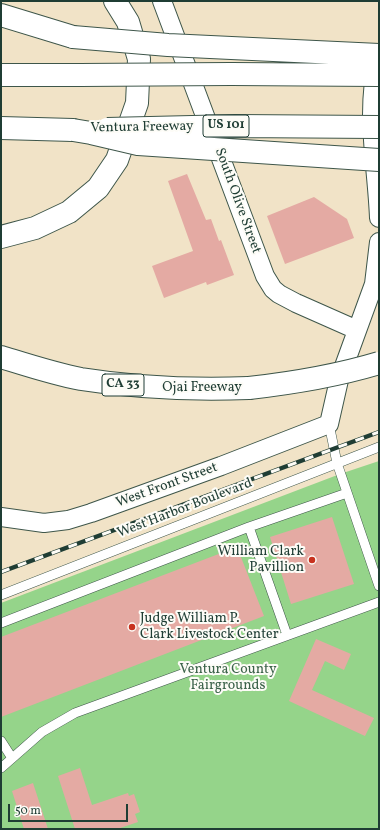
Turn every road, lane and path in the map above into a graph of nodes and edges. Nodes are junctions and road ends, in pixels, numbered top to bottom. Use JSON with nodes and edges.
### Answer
{"nodes":[{"id":1,"x":116,"y":1,"type":"edge"},
{"id":2,"x":162,"y":1,"type":"edge"},
{"id":3,"x":1,"y":16,"type":"edge"},
{"id":4,"x":379,"y":55,"type":"edge"},
{"id":5,"x":1,"y":75,"type":"edge"},
{"id":6,"x":379,"y":76,"type":"edge"},
{"id":7,"x":379,"y":127,"type":"edge"},
{"id":8,"x":1,"y":128,"type":"edge"},
{"id":9,"x":73,"y":130,"type":"junction"},
{"id":10,"x":379,"y":160,"type":"edge"},
{"id":11,"x":379,"y":218,"type":"edge"},
{"id":12,"x":1,"y":237,"type":"edge"},
{"id":13,"x":379,"y":242,"type":"edge"},
{"id":14,"x":357,"y":330,"type":"junction"},
{"id":15,"x":1,"y":357,"type":"edge"},
{"id":16,"x":379,"y":363,"type":"edge"},
{"id":17,"x":328,"y":424,"type":"junction"},
{"id":18,"x":379,"y":447,"type":"edge"},
{"id":19,"x":337,"y":463,"type":"junction"},
{"id":20,"x":347,"y":493,"type":"junction"},
{"id":21,"x":1,"y":517,"type":"edge"},
{"id":22,"x":250,"y":527,"type":"junction"},
{"id":23,"x":379,"y":586,"type":"edge"},
{"id":24,"x":1,"y":596,"type":"edge"},
{"id":25,"x":379,"y":602,"type":"edge"},
{"id":26,"x":1,"y":623,"type":"edge"},
{"id":27,"x":287,"y":635,"type":"junction"},
{"id":28,"x":1,"y":741,"type":"edge"},
{"id":29,"x":12,"y":758,"type":"junction"},
{"id":30,"x":1,"y":768,"type":"edge"}],
"edges":[{"from":1,"to":12,"type":"highway"},
{"from":2,"to":14,"type":"street","name":"South Olive Street"},
{"from":3,"to":4,"type":"highway","bridge":true},
{"from":4,"to":11,"type":"street"},
{"from":5,"to":6,"type":"highway","bridge":true},
{"from":7,"to":9,"type":"highway","name":"Ventura Freeway","number":"US 101","bridge":true},
{"from":8,"to":9,"type":"highway","name":"Ventura Freeway","number":"US 101"},
{"from":9,"to":10,"type":"highway","bridge":true},
{"from":13,"to":14,"type":"street"},
{"from":14,"to":17,"type":"street"},
{"from":15,"to":16,"type":"highway","name":"Ojai Freeway","number":"CA 33","bridge":true},
{"from":17,"to":19,"type":"lane"},
{"from":17,"to":21,"type":"street","name":"West Front Street"},
{"from":18,"to":19,"type":"lane","name":"West Harbor Boulevard"},
{"from":19,"to":20,"type":"lane"},
{"from":19,"to":24,"type":"lane","name":"West Harbor Boulevard"},
{"from":20,"to":22,"type":"lane"},
{"from":20,"to":23,"type":"lane"},
{"from":22,"to":26,"type":"lane"},
{"from":22,"to":27,"type":"lane"},
{"from":25,"to":27,"type":"lane"},
{"from":27,"to":29,"type":"lane"},
{"from":28,"to":29,"type":"lane"},
{"from":29,"to":30,"type":"lane"}]}
